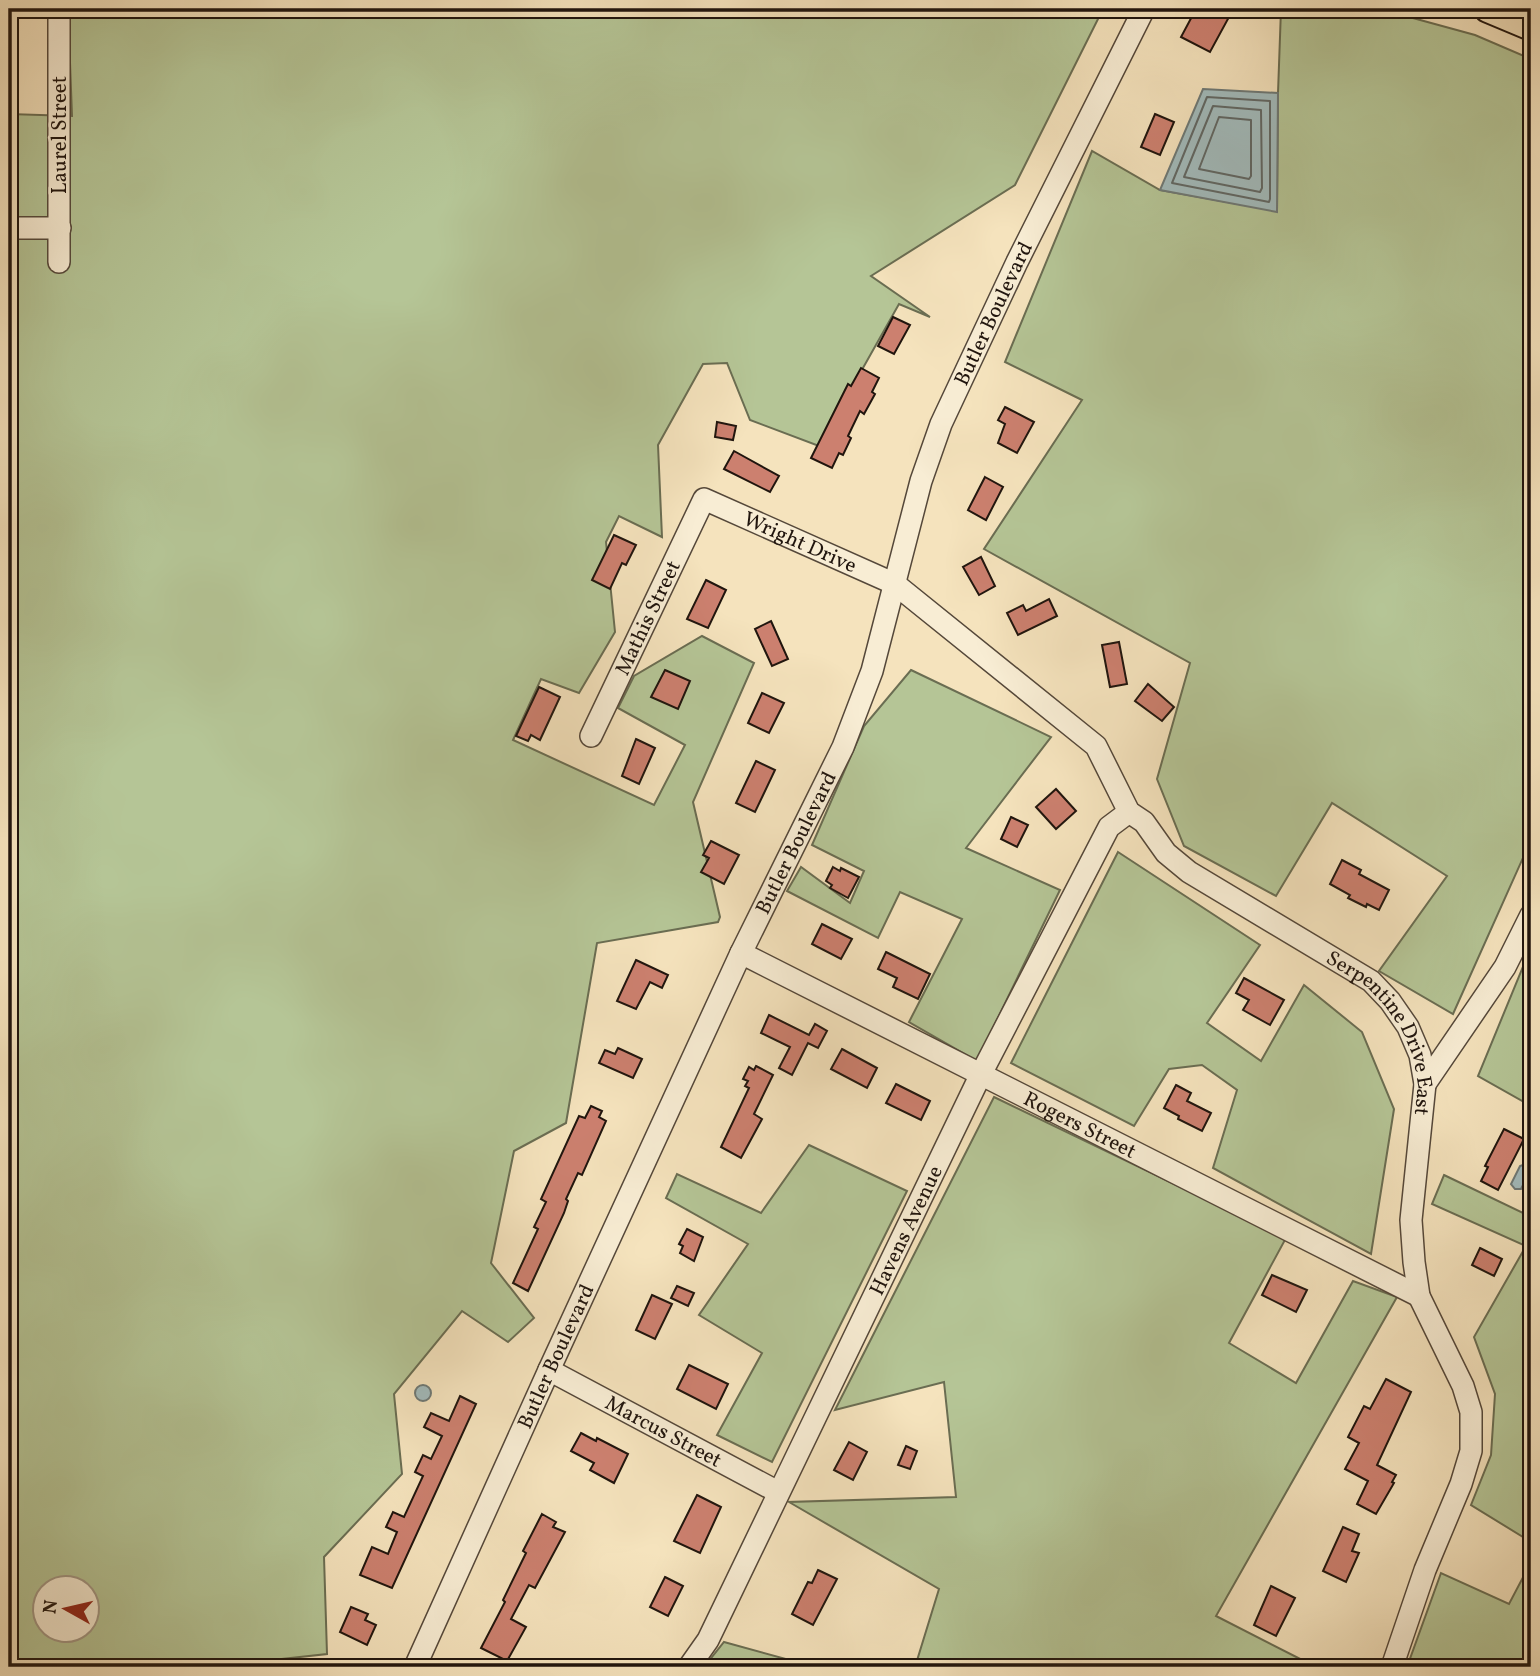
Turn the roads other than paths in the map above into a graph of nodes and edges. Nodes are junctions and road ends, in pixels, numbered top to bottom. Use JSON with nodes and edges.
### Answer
{"nodes":[{"id":1,"x":59,"y":9,"type":"edge"},
{"id":2,"x":1144,"y":9,"type":"edge"},
{"id":3,"x":1488,"y":9,"type":"edge"},
{"id":4,"x":1531,"y":27,"type":"edge"},
{"id":5,"x":9,"y":228,"type":"edge"},
{"id":6,"x":60,"y":228,"type":"junction"},
{"id":7,"x":59,"y":262,"type":"dead end"},
{"id":8,"x":704,"y":499,"type":"joint"},
{"id":9,"x":895,"y":584,"type":"junction"},
{"id":10,"x":591,"y":736,"type":"dead end"},
{"id":11,"x":1129,"y":812,"type":"junction"},
{"id":12,"x":1531,"y":915,"type":"edge"},
{"id":13,"x":741,"y":953,"type":"junction"},
{"id":14,"x":981,"y":1074,"type":"junction"},
{"id":15,"x":1425,"y":1084,"type":"junction"},
{"id":16,"x":1419,"y":1296,"type":"junction"},
{"id":17,"x":548,"y":1370,"type":"junction"},
{"id":18,"x":778,"y":1492,"type":"junction"},
{"id":19,"x":692,"y":1662,"type":"edge"},
{"id":20,"x":415,"y":1667,"type":"edge"},
{"id":21,"x":1392,"y":1667,"type":"edge"}],
"edges":[{"from":1,"to":6,"type":"street","name":"Laurel Street"},
{"from":2,"to":9,"type":"street","name":"Butler Boulevard"},
{"from":3,"to":4,"type":"main road"},
{"from":5,"to":6,"type":"street"},
{"from":6,"to":7,"type":"street","name":"Laurel Street"},
{"from":8,"to":9,"type":"street","name":"Wright Drive"},
{"from":8,"to":10,"type":"street","name":"Mathis Street"},
{"from":9,"to":11,"type":"street","name":"Serpentine Drive East"},
{"from":9,"to":13,"type":"street","name":"Butler Boulevard"},
{"from":11,"to":14,"type":"street","name":"Havens Avenue"},
{"from":11,"to":15,"type":"street","name":"Serpentine Drive East"},
{"from":12,"to":15,"type":"street"},
{"from":13,"to":14,"type":"street","name":"Rogers Street"},
{"from":13,"to":17,"type":"street","name":"Butler Boulevard"},
{"from":14,"to":16,"type":"street","name":"Rogers Street"},
{"from":14,"to":18,"type":"street","name":"Havens Avenue"},
{"from":15,"to":16,"type":"street","name":"Serpentine Drive East"},
{"from":16,"to":21,"type":"street","name":"Serpentine Drive East"},
{"from":17,"to":18,"type":"street","name":"Marcus Street"},
{"from":17,"to":20,"type":"street","name":"Butler Boulevard"},
{"from":18,"to":19,"type":"street","name":"Havens Avenue"}]}
